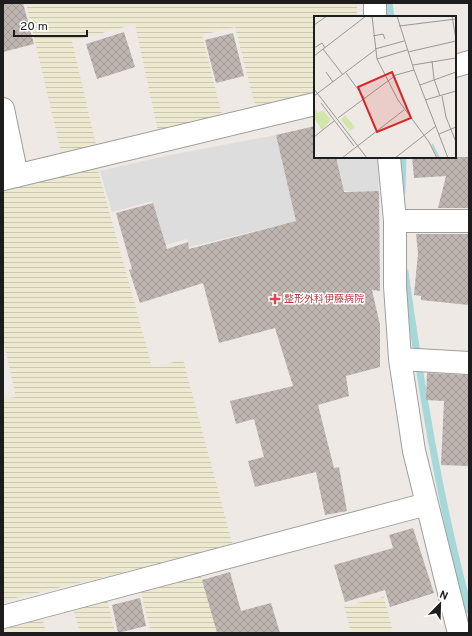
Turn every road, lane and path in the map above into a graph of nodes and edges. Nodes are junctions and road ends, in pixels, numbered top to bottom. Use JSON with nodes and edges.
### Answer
{"nodes":[{"id":1,"x":375,"y":3,"type":"edge"},
{"id":2,"x":375,"y":16,"type":"edge"},
{"id":3,"x":469,"y":62,"type":"edge"},
{"id":4,"x":456,"y":66,"type":"edge"},
{"id":5,"x":314,"y":104,"type":"edge"},
{"id":6,"x":3,"y":109,"type":"edge"},
{"id":7,"x":389,"y":158,"type":"edge"},
{"id":8,"x":10,"y":178,"type":"edge"},
{"id":9,"x":395,"y":221,"type":"junction"},
{"id":10,"x":469,"y":221,"type":"edge"},
{"id":11,"x":400,"y":360,"type":"junction"},
{"id":12,"x":469,"y":363,"type":"edge"},
{"id":13,"x":427,"y":504,"type":"junction"},
{"id":14,"x":3,"y":616,"type":"edge"},
{"id":15,"x":459,"y":633,"type":"edge"}],
"edges":[{"from":1,"to":2,"type":"street"},
{"from":3,"to":4,"type":"street"},
{"from":5,"to":8,"type":"street"},
{"from":6,"to":8,"type":"street"},
{"from":7,"to":9,"type":"street"},
{"from":9,"to":10,"type":"street"},
{"from":9,"to":11,"type":"street"},
{"from":11,"to":12,"type":"street"},
{"from":11,"to":13,"type":"street"},
{"from":13,"to":14,"type":"street"},
{"from":13,"to":15,"type":"street"}]}
